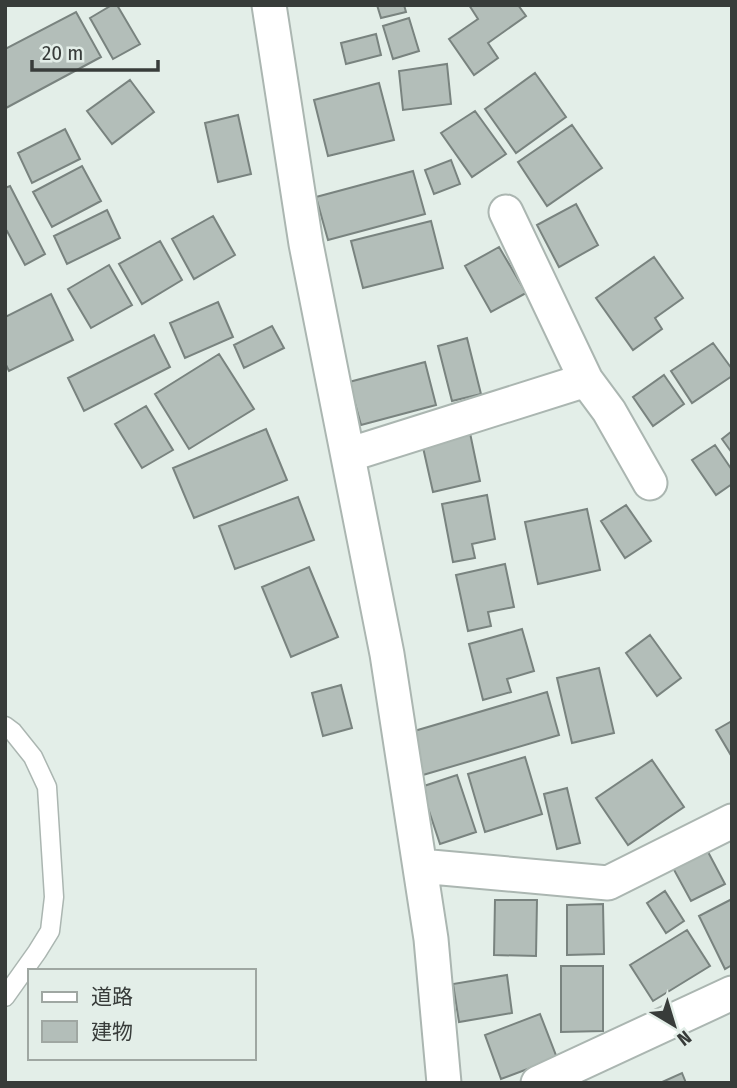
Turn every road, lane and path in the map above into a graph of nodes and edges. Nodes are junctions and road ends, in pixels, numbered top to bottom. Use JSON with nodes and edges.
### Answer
{"nodes":[{"id":1,"x":268,"y":5,"type":"edge"},
{"id":2,"x":506,"y":212,"type":"dead end"},
{"id":3,"x":586,"y":380,"type":"junction"},
{"id":4,"x":348,"y":455,"type":"junction"},
{"id":5,"x":650,"y":483,"type":"dead end"},
{"id":6,"x":5,"y":726,"type":"edge"},
{"id":7,"x":732,"y":821,"type":"edge"},
{"id":8,"x":420,"y":866,"type":"junction"},
{"id":9,"x":732,"y":993,"type":"edge"},
{"id":10,"x":5,"y":997,"type":"edge"},
{"id":11,"x":445,"y":1082,"type":"edge"},
{"id":12,"x":538,"y":1083,"type":"edge"}],
"edges":[{"from":1,"to":4,"type":"street"},
{"from":2,"to":3,"type":"street"},
{"from":3,"to":4,"type":"street"},
{"from":3,"to":5,"type":"street"},
{"from":4,"to":8,"type":"street"},
{"from":6,"to":10,"type":"lane"},
{"from":7,"to":8,"type":"street"},
{"from":8,"to":11,"type":"street"},
{"from":9,"to":12,"type":"street"}]}
